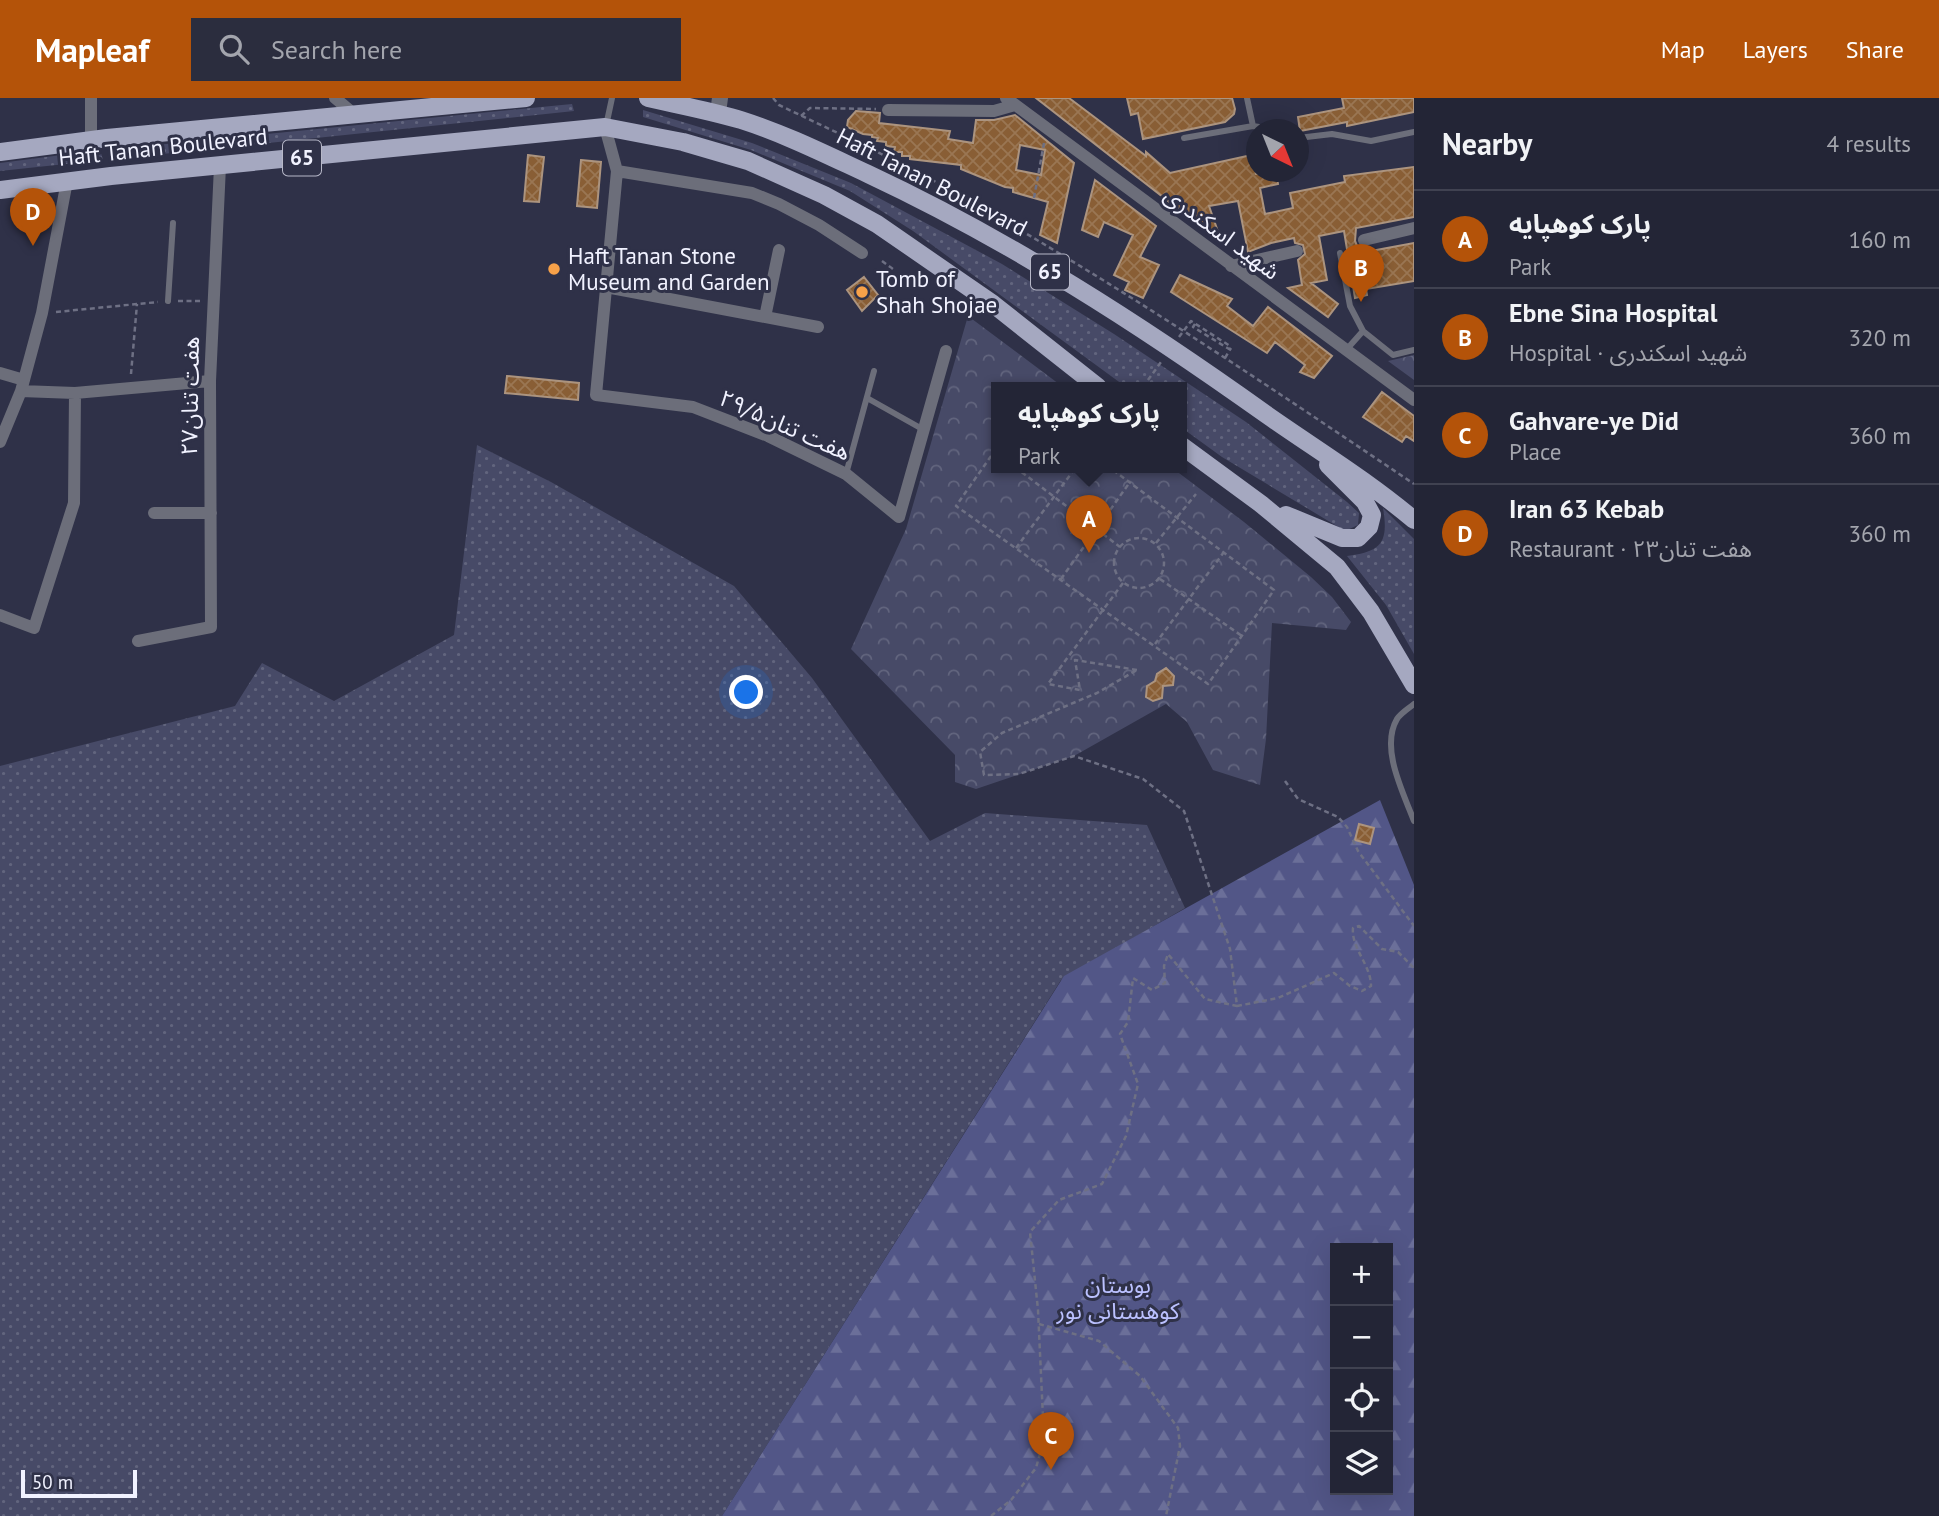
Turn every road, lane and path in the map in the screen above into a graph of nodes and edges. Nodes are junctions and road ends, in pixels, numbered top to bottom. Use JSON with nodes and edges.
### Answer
{"nodes":[{"id":1,"x":91,"y":98,"type":"edge"},
{"id":2,"x":335,"y":98,"type":"edge"},
{"id":3,"x":526,"y":98,"type":"edge"},
{"id":4,"x":612,"y":98,"type":"edge"},
{"id":5,"x":648,"y":98,"type":"edge"},
{"id":6,"x":1247,"y":98,"type":"edge"},
{"id":7,"x":478,"y":101,"type":"edge"},
{"id":8,"x":1010,"y":101,"type":"edge"},
{"id":9,"x":447,"y":102,"type":"edge"},
{"id":10,"x":719,"y":106,"type":"edge"},
{"id":11,"x":888,"y":110,"type":"joint"},
{"id":12,"x":354,"y":114,"type":"junction"},
{"id":13,"x":802,"y":116,"type":"dead end"},
{"id":14,"x":1252,"y":119,"type":"edge"},
{"id":15,"x":1246,"y":126,"type":"edge"},
{"id":16,"x":605,"y":127,"type":"junction"},
{"id":17,"x":1048,"y":129,"type":"junction"},
{"id":18,"x":1414,"y":132,"type":"edge"},
{"id":19,"x":1309,"y":137,"type":"edge"},
{"id":20,"x":1184,"y":138,"type":"dead end"},
{"id":21,"x":91,"y":139,"type":"junction"},
{"id":22,"x":0,"y":152,"type":"edge"},
{"id":23,"x":220,"y":166,"type":"junction"},
{"id":24,"x":617,"y":171,"type":"junction"},
{"id":25,"x":67,"y":181,"type":"junction"},
{"id":26,"x":0,"y":191,"type":"edge"},
{"id":27,"x":1034,"y":198,"type":"dead end"},
{"id":28,"x":173,"y":223,"type":"dead end"},
{"id":29,"x":1414,"y":228,"type":"edge"},
{"id":30,"x":1364,"y":240,"type":"dead end"},
{"id":31,"x":779,"y":250,"type":"dead end"},
{"id":32,"x":1297,"y":251,"type":"dead end"},
{"id":33,"x":862,"y":253,"type":"dead end"},
{"id":34,"x":1340,"y":253,"type":"dead end"},
{"id":35,"x":882,"y":261,"type":"dead end"},
{"id":36,"x":1231,"y":266,"type":"junction"},
{"id":37,"x":892,"y":269,"type":"dead end"},
{"id":38,"x":606,"y":286,"type":"junction"},
{"id":39,"x":168,"y":301,"type":"junction"},
{"id":40,"x":214,"y":301,"type":"junction"},
{"id":41,"x":137,"y":304,"type":"junction"},
{"id":42,"x":43,"y":313,"type":"junction"},
{"id":43,"x":765,"y":317,"type":"junction"},
{"id":44,"x":1191,"y":321,"type":"dead end"},
{"id":45,"x":818,"y":327,"type":"dead end"},
{"id":46,"x":1363,"y":331,"type":"junction"},
{"id":47,"x":946,"y":351,"type":"dead end"},
{"id":48,"x":1346,"y":351,"type":"junction"},
{"id":49,"x":1414,"y":351,"type":"edge"},
{"id":50,"x":1225,"y":358,"type":"dead end"},
{"id":51,"x":874,"y":371,"type":"dead end"},
{"id":52,"x":0,"y":373,"type":"edge"},
{"id":53,"x":210,"y":381,"type":"junction"},
{"id":54,"x":1092,"y":382,"type":"edge"},
{"id":55,"x":22,"y":385,"type":"junction"},
{"id":56,"x":130,"y":388,"type":"junction"},
{"id":57,"x":75,"y":393,"type":"junction"},
{"id":58,"x":867,"y":398,"type":"junction"},
{"id":59,"x":1414,"y":400,"type":"edge"},
{"id":60,"x":923,"y":430,"type":"junction"},
{"id":61,"x":0,"y":442,"type":"edge"},
{"id":62,"x":1305,"y":442,"type":"junction"},
{"id":63,"x":1187,"y":450,"type":"edge"},
{"id":64,"x":991,"y":458,"type":"edge"},
{"id":65,"x":1023,"y":473,"type":"edge"},
{"id":66,"x":1072,"y":473,"type":"edge"},
{"id":67,"x":1117,"y":473,"type":"edge"},
{"id":68,"x":846,"y":474,"type":"junction"},
{"id":69,"x":1130,"y":482,"type":"junction"},
{"id":70,"x":1196,"y":494,"type":"dead end"},
{"id":71,"x":1054,"y":498,"type":"junction"},
{"id":72,"x":1261,"y":504,"type":"junction"},
{"id":73,"x":154,"y":513,"type":"dead end"},
{"id":74,"x":211,"y":513,"type":"junction"},
{"id":75,"x":1177,"y":516,"type":"junction"},
{"id":76,"x":1414,"y":520,"type":"edge"},
{"id":77,"x":1097,"y":529,"type":"junction"},
{"id":78,"x":1155,"y":543,"type":"junction"},
{"id":79,"x":1120,"y":547,"type":"junction"},
{"id":80,"x":1017,"y":548,"type":"junction"},
{"id":81,"x":1224,"y":552,"type":"junction"},
{"id":82,"x":1160,"y":579,"type":"junction"},
{"id":83,"x":1061,"y":580,"type":"junction"},
{"id":84,"x":1123,"y":583,"type":"junction"},
{"id":85,"x":1189,"y":599,"type":"junction"},
{"id":86,"x":1103,"y":610,"type":"junction"},
{"id":87,"x":0,"y":615,"type":"edge"},
{"id":88,"x":1242,"y":636,"type":"junction"},
{"id":89,"x":138,"y":641,"type":"dead end"},
{"id":90,"x":1154,"y":645,"type":"junction"},
{"id":91,"x":1414,"y":685,"type":"edge"},
{"id":92,"x":1414,"y":705,"type":"edge"},
{"id":93,"x":1285,"y":781,"type":"dead end"},
{"id":94,"x":1414,"y":821,"type":"edge"},
{"id":95,"x":1414,"y":926,"type":"edge"},
{"id":96,"x":1414,"y":968,"type":"edge"},
{"id":97,"x":1237,"y":1006,"type":"junction"},
{"id":98,"x":1039,"y":1324,"type":"junction"},
{"id":99,"x":991,"y":1516,"type":"edge"},
{"id":100,"x":1166,"y":1516,"type":"edge"}],
"edges":[{"from":1,"to":21,"type":"street"},
{"from":2,"to":12,"type":"street"},
{"from":3,"to":7,"type":"main road","name":"Haft Tanan Boulevard","number":"65"},
{"from":4,"to":16,"type":"lane"},
{"from":5,"to":10,"type":"main road","name":"Haft Tanan Boulevard","number":"65"},
{"from":6,"to":14,"type":"lane"},
{"from":7,"to":9,"type":"main road","name":"Haft Tanan Boulevard","number":"65"},
{"from":8,"to":11,"type":"street"},
{"from":8,"to":17,"type":"street","name":"شهید اسکندری"},
{"from":9,"to":12,"type":"main road","name":"Haft Tanan Boulevard","number":"65"},
{"from":10,"to":62,"type":"main road","name":"Haft Tanan Boulevard","number":"65"},
{"from":11,"to":13,"type":"path"},
{"from":12,"to":21,"type":"main road","name":"Haft Tanan Boulevard","number":"65"},
{"from":15,"to":20,"type":"lane"},
{"from":16,"to":23,"type":"main road","name":"Haft Tanan Boulevard","number":"65"},
{"from":16,"to":24,"type":"street"},
{"from":16,"to":54,"type":"main road","name":"Haft Tanan Boulevard","number":"65"},
{"from":17,"to":27,"type":"path"},
{"from":17,"to":36,"type":"street","name":"شهید اسکندری"},
{"from":18,"to":19,"type":"lane"},
{"from":21,"to":22,"type":"main road","name":"Haft Tanan Boulevard","number":"65"},
{"from":23,"to":25,"type":"main road","name":"Haft Tanan Boulevard","number":"65"},
{"from":23,"to":40,"type":"street","name":"هفت تنان۲۷"},
{"from":24,"to":33,"type":"street"},
{"from":24,"to":38,"type":"street"},
{"from":25,"to":26,"type":"main road","name":"Haft Tanan Boulevard","number":"65"},
{"from":25,"to":42,"type":"street"},
{"from":28,"to":39,"type":"lane"},
{"from":29,"to":30,"type":"street"},
{"from":31,"to":43,"type":"street"},
{"from":32,"to":36,"type":"street"},
{"from":34,"to":46,"type":"lane"},
{"from":35,"to":37,"type":"path"},
{"from":36,"to":48,"type":"street","name":"شهید اسکندری"},
{"from":38,"to":43,"type":"street"},
{"from":38,"to":68,"type":"street","name":"۲۹/۵هفت تنان"},
{"from":39,"to":40,"type":"path"},
{"from":39,"to":41,"type":"path"},
{"from":40,"to":53,"type":"street","name":"هفت تنان۲۷"},
{"from":41,"to":42,"type":"path"},
{"from":41,"to":56,"type":"path"},
{"from":42,"to":55,"type":"street"},
{"from":43,"to":45,"type":"street"},
{"from":44,"to":50,"type":"path"},
{"from":46,"to":48,"type":"lane"},
{"from":46,"to":49,"type":"lane"},
{"from":47,"to":60,"type":"street","name":"۲۹/۵هفت تنان"},
{"from":48,"to":59,"type":"street","name":"شهید اسکندری"},
{"from":51,"to":58,"type":"lane"},
{"from":52,"to":55,"type":"street"},
{"from":53,"to":56,"type":"street"},
{"from":53,"to":74,"type":"street","name":"هفت تنان۲۷"},
{"from":55,"to":57,"type":"street"},
{"from":55,"to":61,"type":"street"},
{"from":56,"to":57,"type":"street"},
{"from":57,"to":87,"type":"street"},
{"from":58,"to":60,"type":"lane"},
{"from":58,"to":68,"type":"lane"},
{"from":60,"to":68,"type":"street","name":"۲۹/۵هفت تنان"},
{"from":62,"to":72,"type":"main road"},
{"from":62,"to":76,"type":"main road","name":"Haft Tanan Boulevard","number":"65"},
{"from":63,"to":72,"type":"main road"},
{"from":64,"to":80,"type":"path"},
{"from":65,"to":71,"type":"path"},
{"from":66,"to":71,"type":"path"},
{"from":67,"to":69,"type":"path"},
{"from":69,"to":75,"type":"path"},
{"from":69,"to":77,"type":"path"},
{"from":70,"to":75,"type":"path"},
{"from":71,"to":77,"type":"path"},
{"from":71,"to":80,"type":"path"},
{"from":72,"to":91,"type":"main road"},
{"from":73,"to":74,"type":"street"},
{"from":74,"to":89,"type":"street","name":"هفت تنان۲۷"},
{"from":75,"to":78,"type":"path"},
{"from":75,"to":81,"type":"path"},
{"from":77,"to":79,"type":"path"},
{"from":77,"to":83,"type":"path"},
{"from":78,"to":79,"type":"path"},
{"from":78,"to":82,"type":"path"},
{"from":79,"to":84,"type":"path"},
{"from":80,"to":83,"type":"path"},
{"from":81,"to":85,"type":"path"},
{"from":81,"to":88,"type":"path"},
{"from":82,"to":84,"type":"path"},
{"from":82,"to":85,"type":"path"},
{"from":83,"to":86,"type":"path"},
{"from":84,"to":86,"type":"path"},
{"from":85,"to":88,"type":"path"},
{"from":85,"to":90,"type":"path"},
{"from":86,"to":90,"type":"path"},
{"from":86,"to":97,"type":"path"},
{"from":88,"to":90,"type":"path"},
{"from":92,"to":94,"type":"lane"},
{"from":93,"to":95,"type":"path"},
{"from":96,"to":97,"type":"path"},
{"from":97,"to":98,"type":"path"},
{"from":98,"to":99,"type":"path"},
{"from":98,"to":100,"type":"path"}]}
